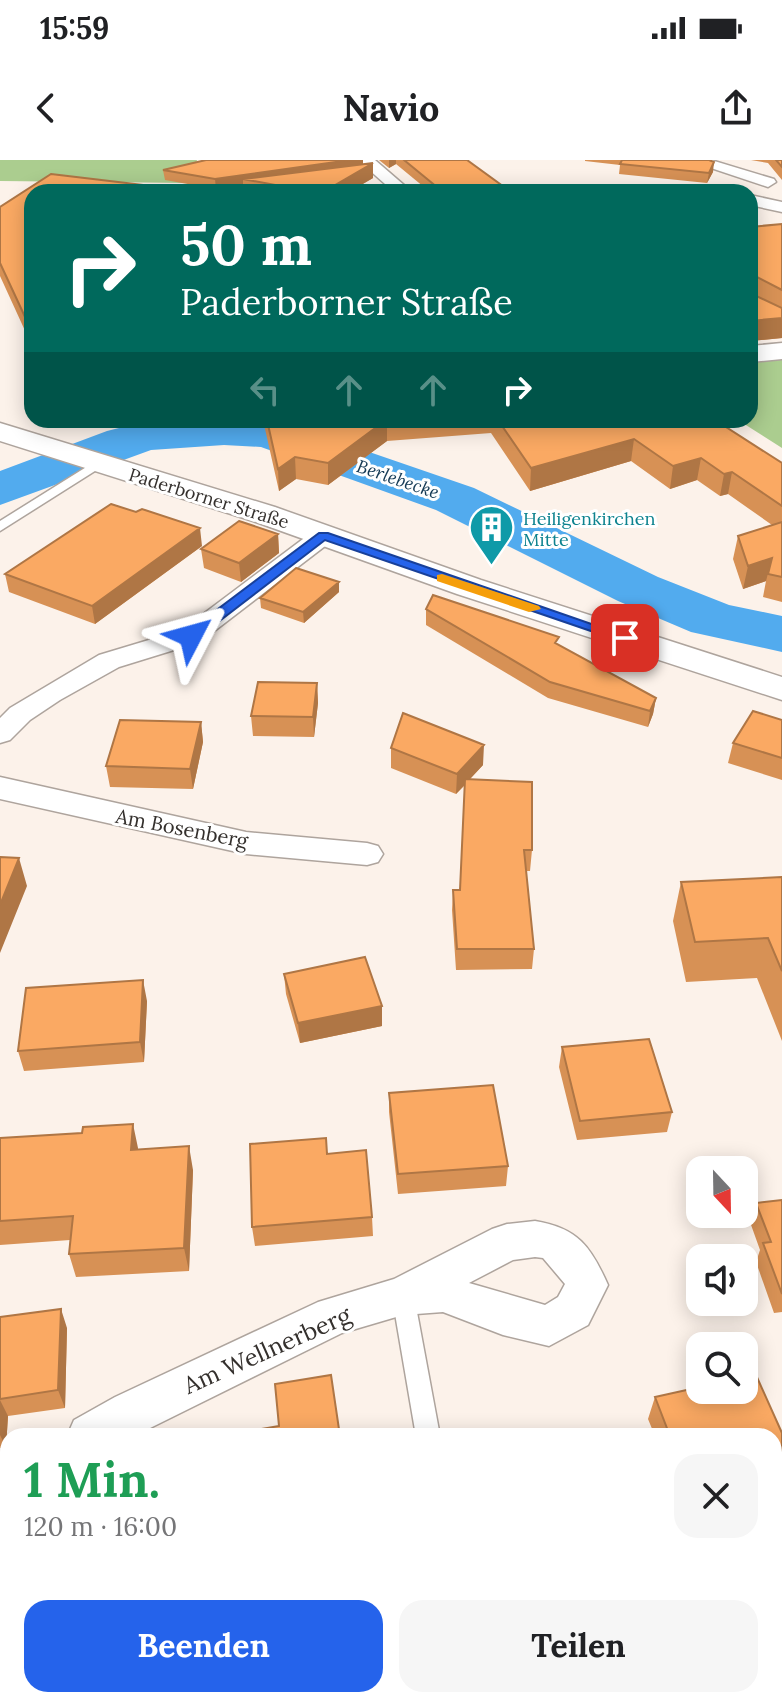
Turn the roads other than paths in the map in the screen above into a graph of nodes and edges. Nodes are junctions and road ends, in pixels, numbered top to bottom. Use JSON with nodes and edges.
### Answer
{"nodes":[{"id":1,"x":695,"y":160,"type":"edge"},
{"id":2,"x":371,"y":168,"type":"edge"},
{"id":3,"x":775,"y":178,"type":"edge"},
{"id":4,"x":393,"y":184,"type":"edge"},
{"id":5,"x":758,"y":202,"type":"edge"},
{"id":6,"x":782,"y":207,"type":"edge"},
{"id":7,"x":782,"y":351,"type":"edge"},
{"id":8,"x":758,"y":353,"type":"edge"},
{"id":9,"x":5,"y":422,"type":"edge"},
{"id":10,"x":100,"y":464,"type":"junction"},
{"id":11,"x":0,"y":527,"type":"edge"},
{"id":12,"x":324,"y":535,"type":"junction"},
{"id":13,"x":782,"y":689,"type":"edge"},
{"id":14,"x":0,"y":734,"type":"edge"},
{"id":15,"x":0,"y":787,"type":"edge"},
{"id":16,"x":367,"y":854,"type":"dead end"},
{"id":17,"x":403,"y":1296,"type":"junction"},
{"id":18,"x":104,"y":1428,"type":"edge"},
{"id":19,"x":427,"y":1428,"type":"edge"}],
"edges":[{"from":1,"to":3,"type":"street"},
{"from":2,"to":4,"type":"street"},
{"from":5,"to":6,"type":"street"},
{"from":7,"to":8,"type":"main road"},
{"from":9,"to":10,"type":"main road","name":"Paderborner Straße"},
{"from":10,"to":11,"type":"lane"},
{"from":10,"to":12,"type":"main road","name":"Paderborner Straße"},
{"from":12,"to":13,"type":"main road","name":"Paderborner Straße"},
{"from":12,"to":14,"type":"street"},
{"from":15,"to":16,"type":"street","name":"Am Bosenberg"},
{"from":17,"to":17,"type":"street","name":"Am Wellnerberg"},
{"from":17,"to":18,"type":"street","name":"Am Wellnerberg"},
{"from":17,"to":19,"type":"lane"}]}
